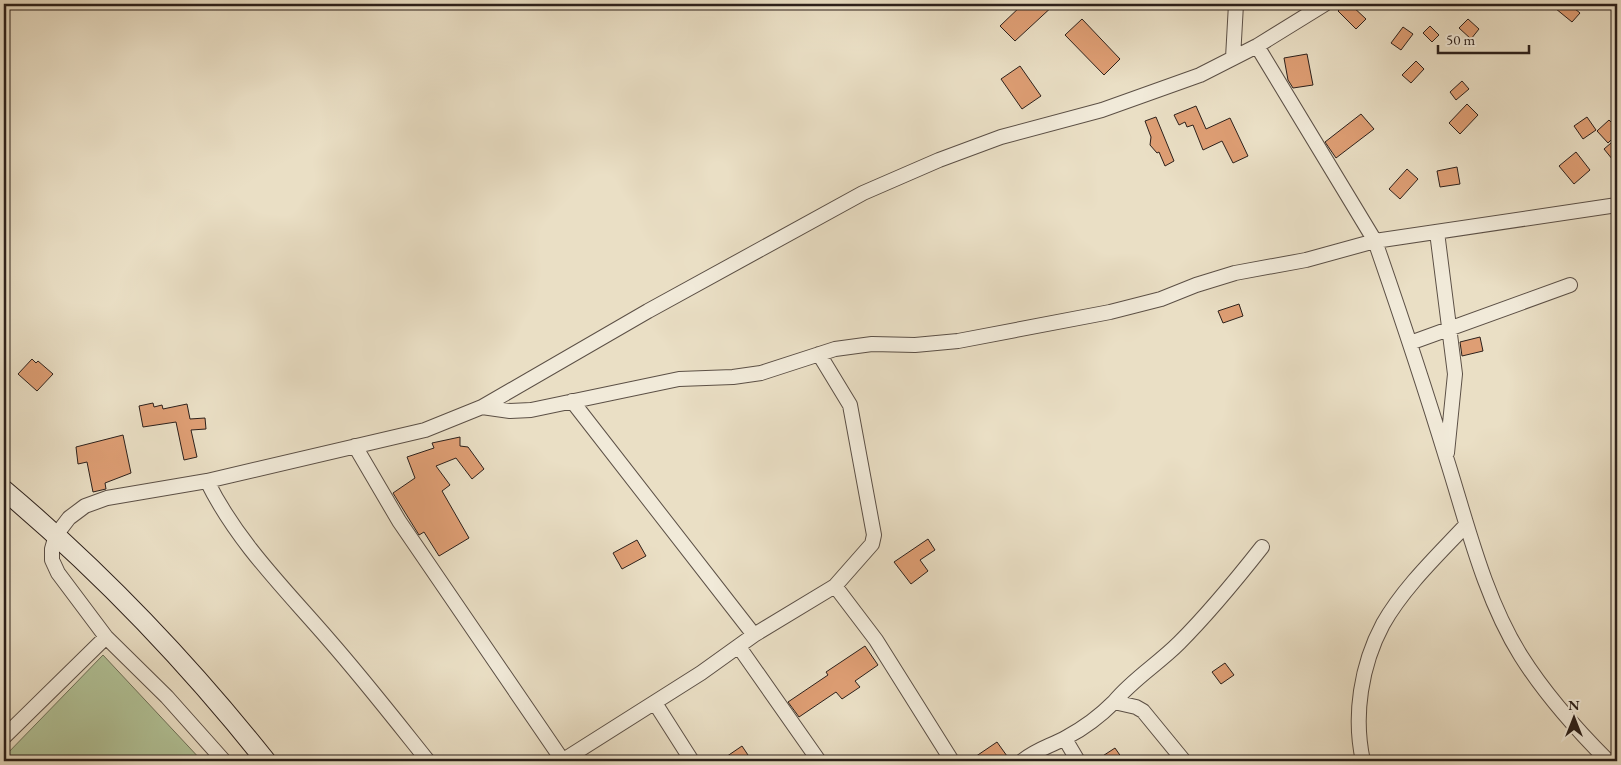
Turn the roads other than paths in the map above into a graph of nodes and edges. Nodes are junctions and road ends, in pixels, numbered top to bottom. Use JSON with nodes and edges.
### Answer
{"nodes":[{"id":1,"x":1236,"y":4,"type":"edge"},
{"id":2,"x":1325,"y":4,"type":"edge"},
{"id":3,"x":1257,"y":46,"type":"junction"},
{"id":4,"x":1233,"y":58,"type":"junction"},
{"id":5,"x":1617,"y":205,"type":"edge"},
{"id":6,"x":1437,"y":232,"type":"junction"},
{"id":7,"x":1375,"y":241,"type":"junction"},
{"id":8,"x":1570,"y":286,"type":"dead end"},
{"id":9,"x":1451,"y":329,"type":"junction"},
{"id":10,"x":1410,"y":343,"type":"junction"},
{"id":11,"x":819,"y":354,"type":"junction"},
{"id":12,"x":572,"y":401,"type":"junction"},
{"id":13,"x":482,"y":407,"type":"junction"},
{"id":14,"x":355,"y":446,"type":"junction"},
{"id":15,"x":1447,"y":458,"type":"junction"},
{"id":16,"x":207,"y":481,"type":"junction"},
{"id":17,"x":4,"y":490,"type":"edge"},
{"id":18,"x":1466,"y":525,"type":"junction"},
{"id":19,"x":56,"y":535,"type":"junction"},
{"id":20,"x":1262,"y":547,"type":"dead end"},
{"id":21,"x":835,"y":586,"type":"junction"},
{"id":22,"x":754,"y":635,"type":"junction"},
{"id":23,"x":106,"y":637,"type":"junction"},
{"id":24,"x":739,"y":647,"type":"junction"},
{"id":25,"x":1114,"y":702,"type":"junction"},
{"id":26,"x":654,"y":703,"type":"junction"},
{"id":27,"x":4,"y":737,"type":"edge"},
{"id":28,"x":1064,"y":739,"type":"junction"},
{"id":29,"x":224,"y":761,"type":"edge"},
{"id":30,"x":266,"y":761,"type":"edge"},
{"id":31,"x":428,"y":761,"type":"edge"},
{"id":32,"x":563,"y":761,"type":"edge"},
{"id":33,"x":692,"y":761,"type":"edge"},
{"id":34,"x":819,"y":761,"type":"edge"},
{"id":35,"x":952,"y":761,"type":"edge"},
{"id":36,"x":1022,"y":761,"type":"edge"},
{"id":37,"x":1078,"y":761,"type":"edge"},
{"id":38,"x":1184,"y":761,"type":"edge"},
{"id":39,"x":1363,"y":761,"type":"edge"},
{"id":40,"x":1608,"y":761,"type":"edge"}],
"edges":[{"from":1,"to":4,"type":"street"},
{"from":2,"to":3,"type":"street"},
{"from":3,"to":4,"type":"street"},
{"from":3,"to":7,"type":"street"},
{"from":4,"to":13,"type":"street"},
{"from":5,"to":6,"type":"street"},
{"from":6,"to":7,"type":"street"},
{"from":6,"to":9,"type":"street"},
{"from":7,"to":10,"type":"street"},
{"from":7,"to":11,"type":"street"},
{"from":8,"to":9,"type":"street"},
{"from":9,"to":10,"type":"street"},
{"from":9,"to":15,"type":"street"},
{"from":10,"to":15,"type":"street"},
{"from":11,"to":12,"type":"street"},
{"from":11,"to":21,"type":"street"},
{"from":12,"to":13,"type":"street"},
{"from":12,"to":22,"type":"street"},
{"from":13,"to":14,"type":"street"},
{"from":14,"to":16,"type":"street"},
{"from":14,"to":32,"type":"street"},
{"from":15,"to":18,"type":"street"},
{"from":16,"to":19,"type":"street"},
{"from":16,"to":31,"type":"street"},
{"from":17,"to":19,"type":"main road"},
{"from":18,"to":39,"type":"street"},
{"from":18,"to":40,"type":"street"},
{"from":19,"to":23,"type":"street"},
{"from":19,"to":30,"type":"main road"},
{"from":20,"to":25,"type":"street"},
{"from":21,"to":22,"type":"street"},
{"from":21,"to":35,"type":"street"},
{"from":22,"to":24,"type":"street"},
{"from":23,"to":27,"type":"street"},
{"from":23,"to":29,"type":"street"},
{"from":24,"to":26,"type":"street"},
{"from":24,"to":34,"type":"street"},
{"from":25,"to":28,"type":"street"},
{"from":25,"to":38,"type":"street"},
{"from":26,"to":32,"type":"street"},
{"from":26,"to":33,"type":"street"},
{"from":28,"to":36,"type":"street"},
{"from":28,"to":37,"type":"street"}]}
